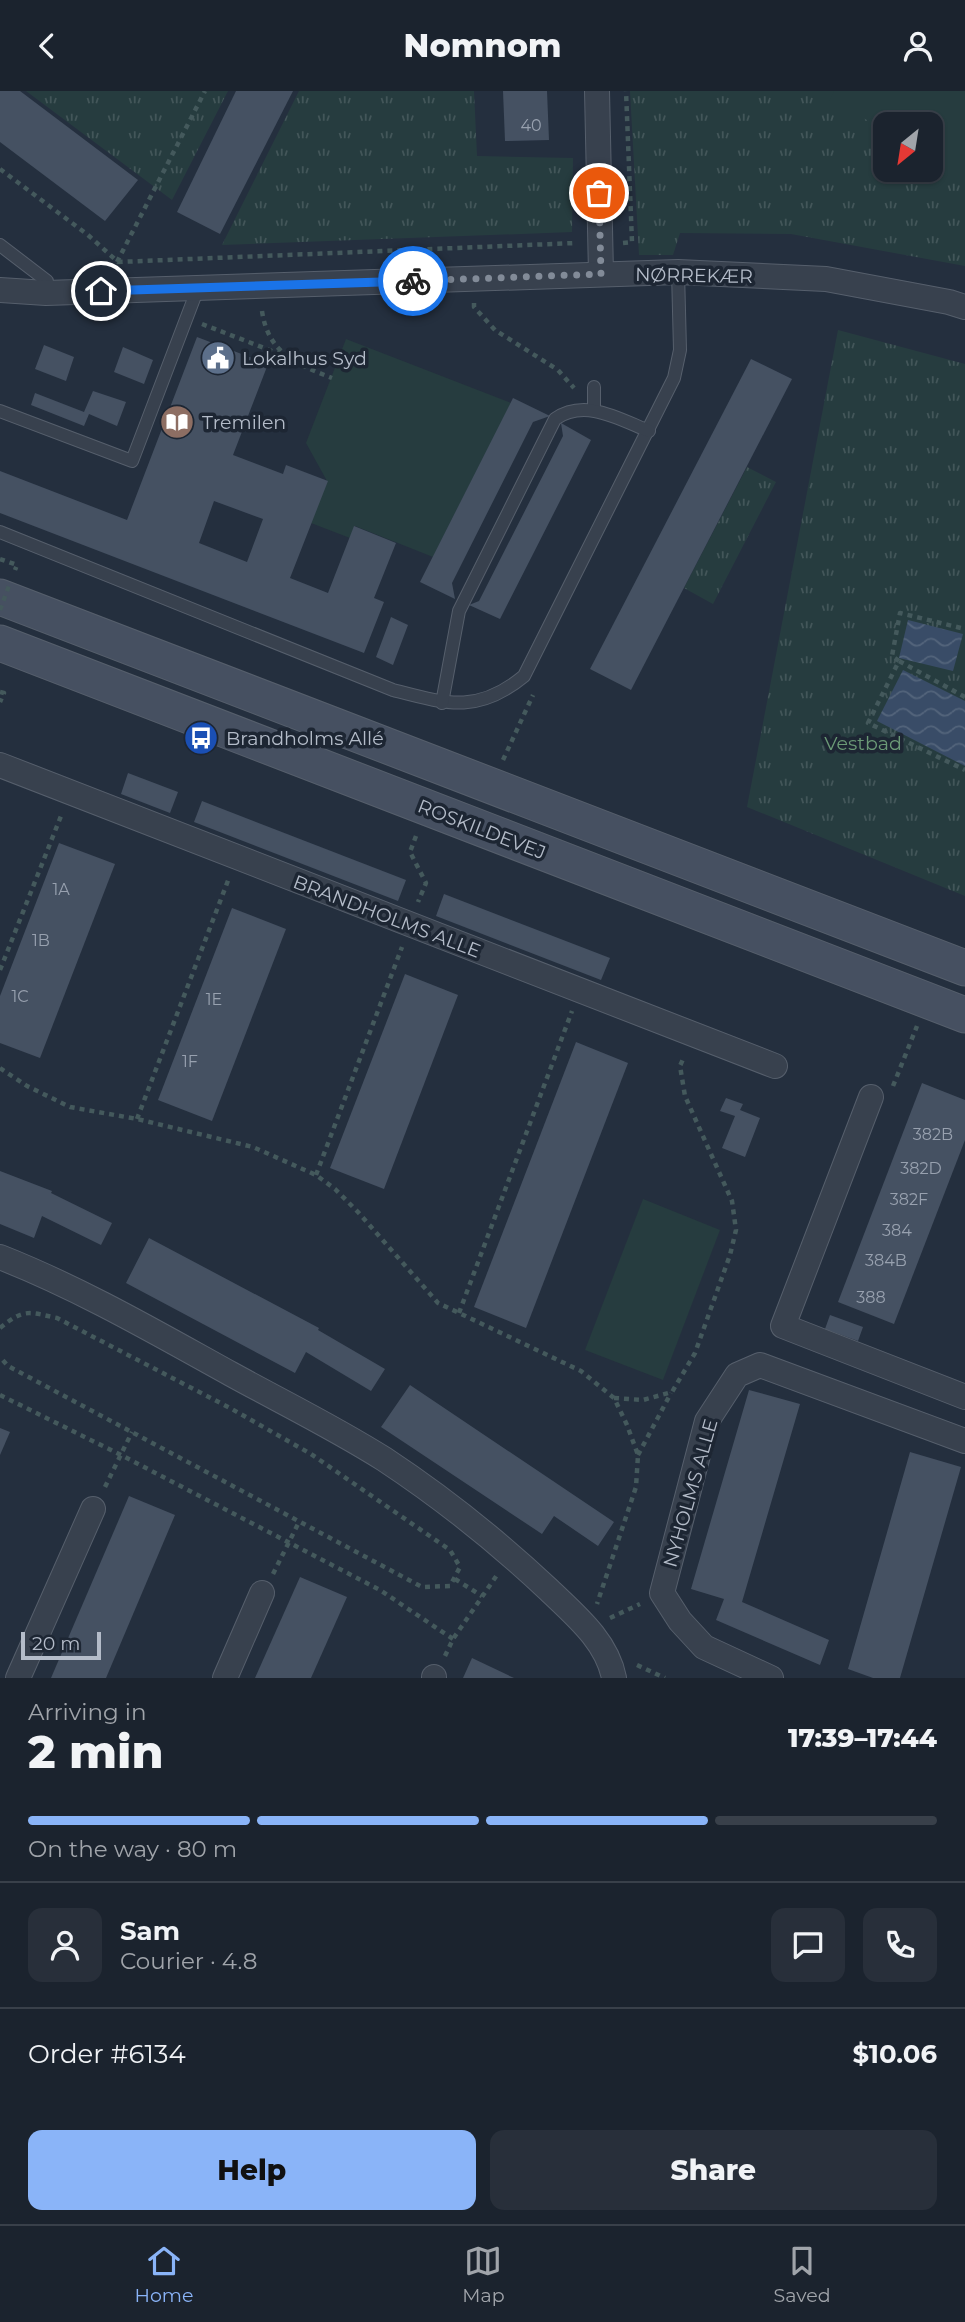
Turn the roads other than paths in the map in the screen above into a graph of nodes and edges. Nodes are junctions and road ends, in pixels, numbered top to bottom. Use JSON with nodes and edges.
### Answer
{"nodes":[{"id":1,"x":597,"y":91,"type":"edge"},
{"id":2,"x":0,"y":245,"type":"edge"},
{"id":3,"x":678,"y":272,"type":"junction"},
{"id":4,"x":601,"y":274,"type":"junction"},
{"id":5,"x":198,"y":288,"type":"junction"},
{"id":6,"x":0,"y":290,"type":"edge"},
{"id":7,"x":46,"y":293,"type":"junction"},
{"id":8,"x":965,"y":307,"type":"edge"},
{"id":9,"x":594,"y":387,"type":"dead end"},
{"id":10,"x":594,"y":409,"type":"junction"},
{"id":11,"x":0,"y":411,"type":"edge"},
{"id":12,"x":649,"y":431,"type":"junction"},
{"id":13,"x":0,"y":532,"type":"edge"},
{"id":14,"x":5,"y":590,"type":"edge"},
{"id":15,"x":0,"y":643,"type":"edge"},
{"id":16,"x":442,"y":703,"type":"junction"},
{"id":17,"x":0,"y":765,"type":"edge"},
{"id":18,"x":965,"y":968,"type":"edge"},
{"id":19,"x":965,"y":1015,"type":"edge"},
{"id":20,"x":775,"y":1066,"type":"dead end"},
{"id":21,"x":871,"y":1097,"type":"road end"},
{"id":22,"x":0,"y":1257,"type":"edge"},
{"id":23,"x":965,"y":1398,"type":"edge"},
{"id":24,"x":965,"y":1441,"type":"edge"},
{"id":25,"x":93,"y":1509,"type":"road end"},
{"id":26,"x":262,"y":1593,"type":"road end"},
{"id":27,"x":18,"y":1678,"type":"edge"},
{"id":28,"x":225,"y":1678,"type":"edge"},
{"id":29,"x":614,"y":1678,"type":"edge"},
{"id":30,"x":772,"y":1678,"type":"edge"}],
"edges":[{"from":1,"to":4,"type":"street"},
{"from":2,"to":7,"type":"lane"},
{"from":3,"to":4,"type":"street","name":"NØRREKÆR"},
{"from":3,"to":8,"type":"street","name":"NØRREKÆR"},
{"from":3,"to":12,"type":"lane"},
{"from":4,"to":5,"type":"street","name":"NØRREKÆR"},
{"from":5,"to":7,"type":"street","name":"NØRREKÆR"},
{"from":5,"to":11,"type":"lane"},
{"from":6,"to":7,"type":"street","name":"NØRREKÆR"},
{"from":9,"to":10,"type":"lane"},
{"from":10,"to":12,"type":"lane"},
{"from":10,"to":16,"type":"lane"},
{"from":12,"to":16,"type":"lane"},
{"from":13,"to":16,"type":"lane"},
{"from":14,"to":18,"type":"main road"},
{"from":15,"to":19,"type":"main road","name":"ROSKILDEVEJ"},
{"from":17,"to":20,"type":"street","name":"BRANDHOLMS ALLE"},
{"from":21,"to":23,"type":"street"},
{"from":22,"to":29,"type":"street"},
{"from":24,"to":30,"type":"street","name":"NYHOLMS ALLE"},
{"from":25,"to":27,"type":"street"},
{"from":26,"to":28,"type":"street"}]}
